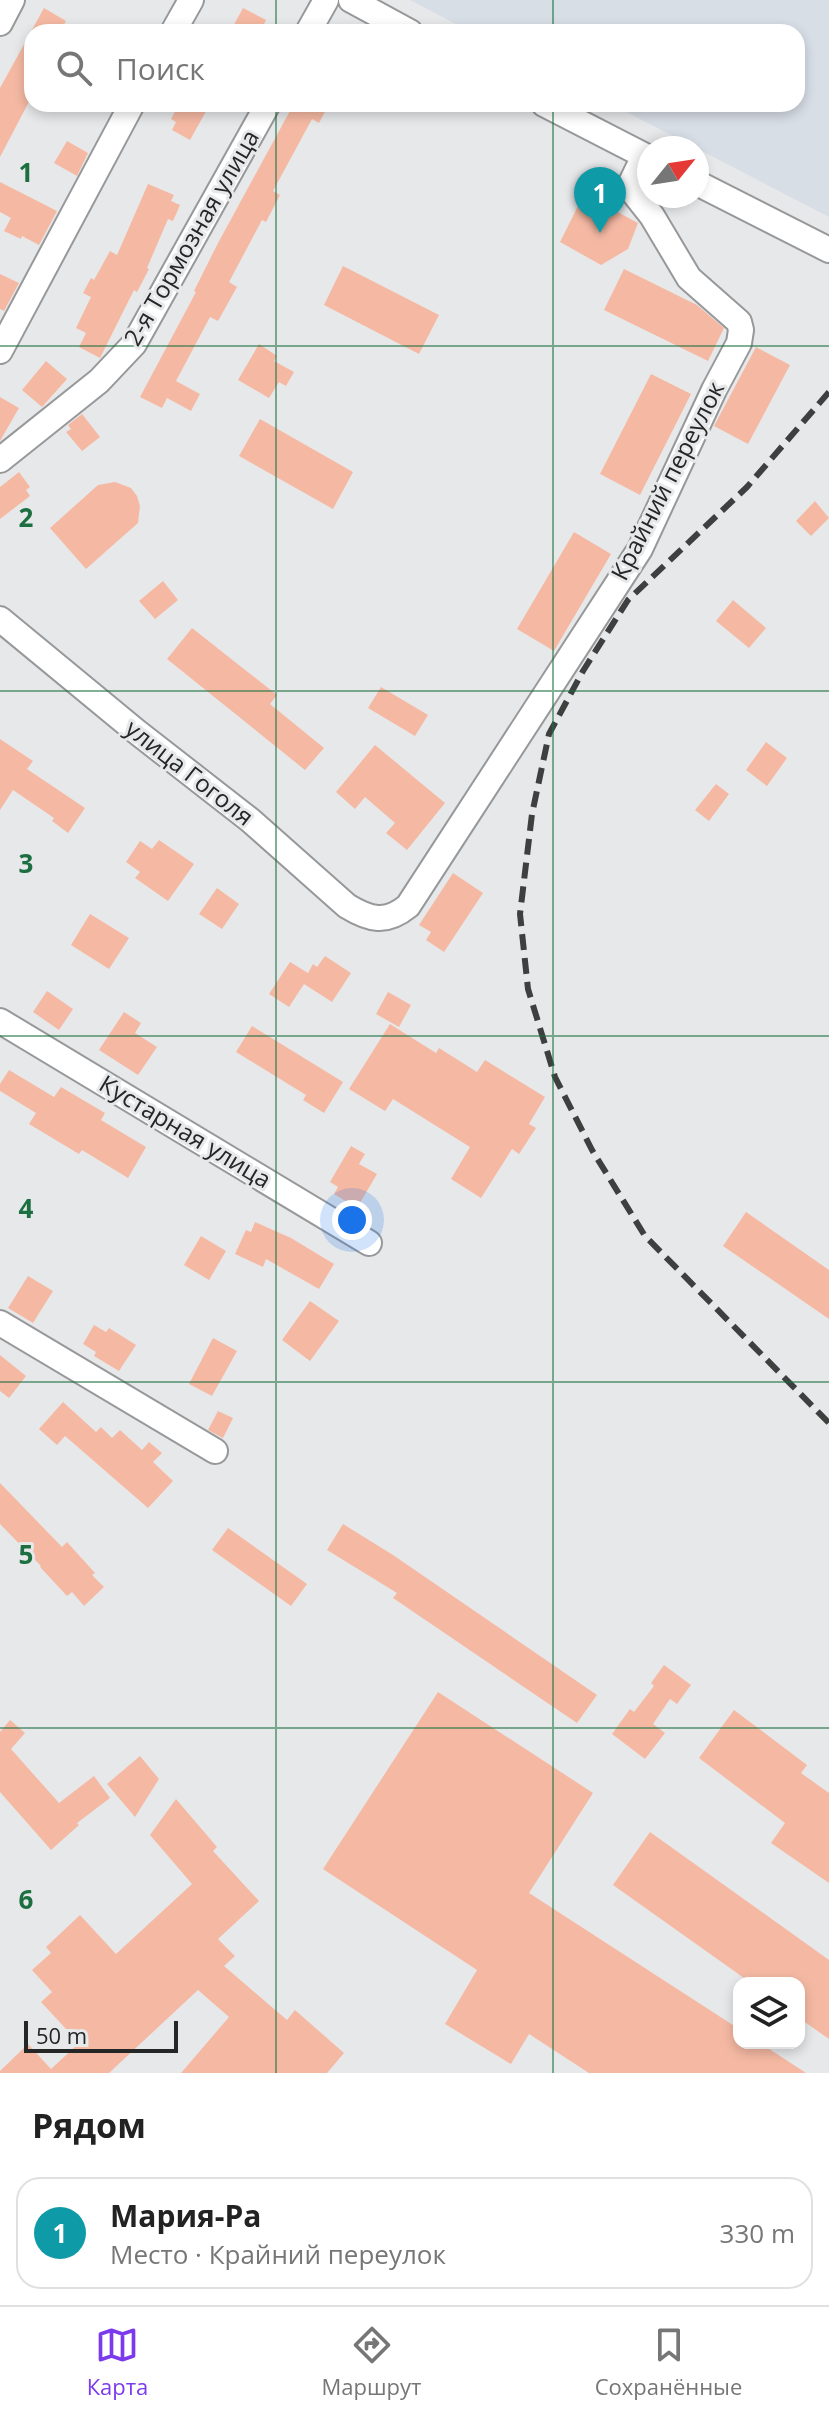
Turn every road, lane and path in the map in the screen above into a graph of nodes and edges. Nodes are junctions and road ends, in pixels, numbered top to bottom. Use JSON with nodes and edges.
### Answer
{"nodes":[{"id":1,"x":12,"y":0,"type":"edge"},
{"id":2,"x":191,"y":0,"type":"edge"},
{"id":3,"x":326,"y":0,"type":"edge"},
{"id":4,"x":351,"y":0,"type":"edge"},
{"id":5,"x":0,"y":23,"type":"edge"},
{"id":6,"x":178,"y":24,"type":"edge"},
{"id":7,"x":312,"y":24,"type":"edge"},
{"id":8,"x":395,"y":24,"type":"edge"},
{"id":9,"x":128,"y":112,"type":"edge"},
{"id":10,"x":264,"y":112,"type":"edge"},
{"id":11,"x":559,"y":112,"type":"edge"},
{"id":12,"x":637,"y":152,"type":"edge"},
{"id":13,"x":637,"y":173,"type":"edge"},
{"id":14,"x":709,"y":189,"type":"edge"},
{"id":15,"x":637,"y":197,"type":"edge"},
{"id":16,"x":646,"y":208,"type":"edge"},
{"id":17,"x":829,"y":250,"type":"edge"},
{"id":18,"x":0,"y":351,"type":"edge"},
{"id":19,"x":0,"y":460,"type":"edge"},
{"id":20,"x":0,"y":619,"type":"edge"},
{"id":21,"x":381,"y":918,"type":"joint"},
{"id":22,"x":0,"y":1021,"type":"edge"},
{"id":23,"x":369,"y":1243,"type":"dead end"},
{"id":24,"x":0,"y":1323,"type":"edge"},
{"id":25,"x":215,"y":1451,"type":"dead end"}],
"edges":[{"from":1,"to":5,"type":"street"},
{"from":2,"to":6,"type":"street"},
{"from":3,"to":7,"type":"street"},
{"from":4,"to":8,"type":"street"},
{"from":9,"to":18,"type":"street"},
{"from":10,"to":19,"type":"street","name":"2-я Тормозная улица"},
{"from":11,"to":12,"type":"street"},
{"from":13,"to":15,"type":"street","name":"Крайний переулок"},
{"from":14,"to":17,"type":"street"},
{"from":16,"to":21,"type":"street","name":"Крайний переулок"},
{"from":20,"to":21,"type":"street","name":"улица Гоголя"},
{"from":22,"to":23,"type":"street","name":"Кустарная улица"},
{"from":24,"to":25,"type":"street"}]}
